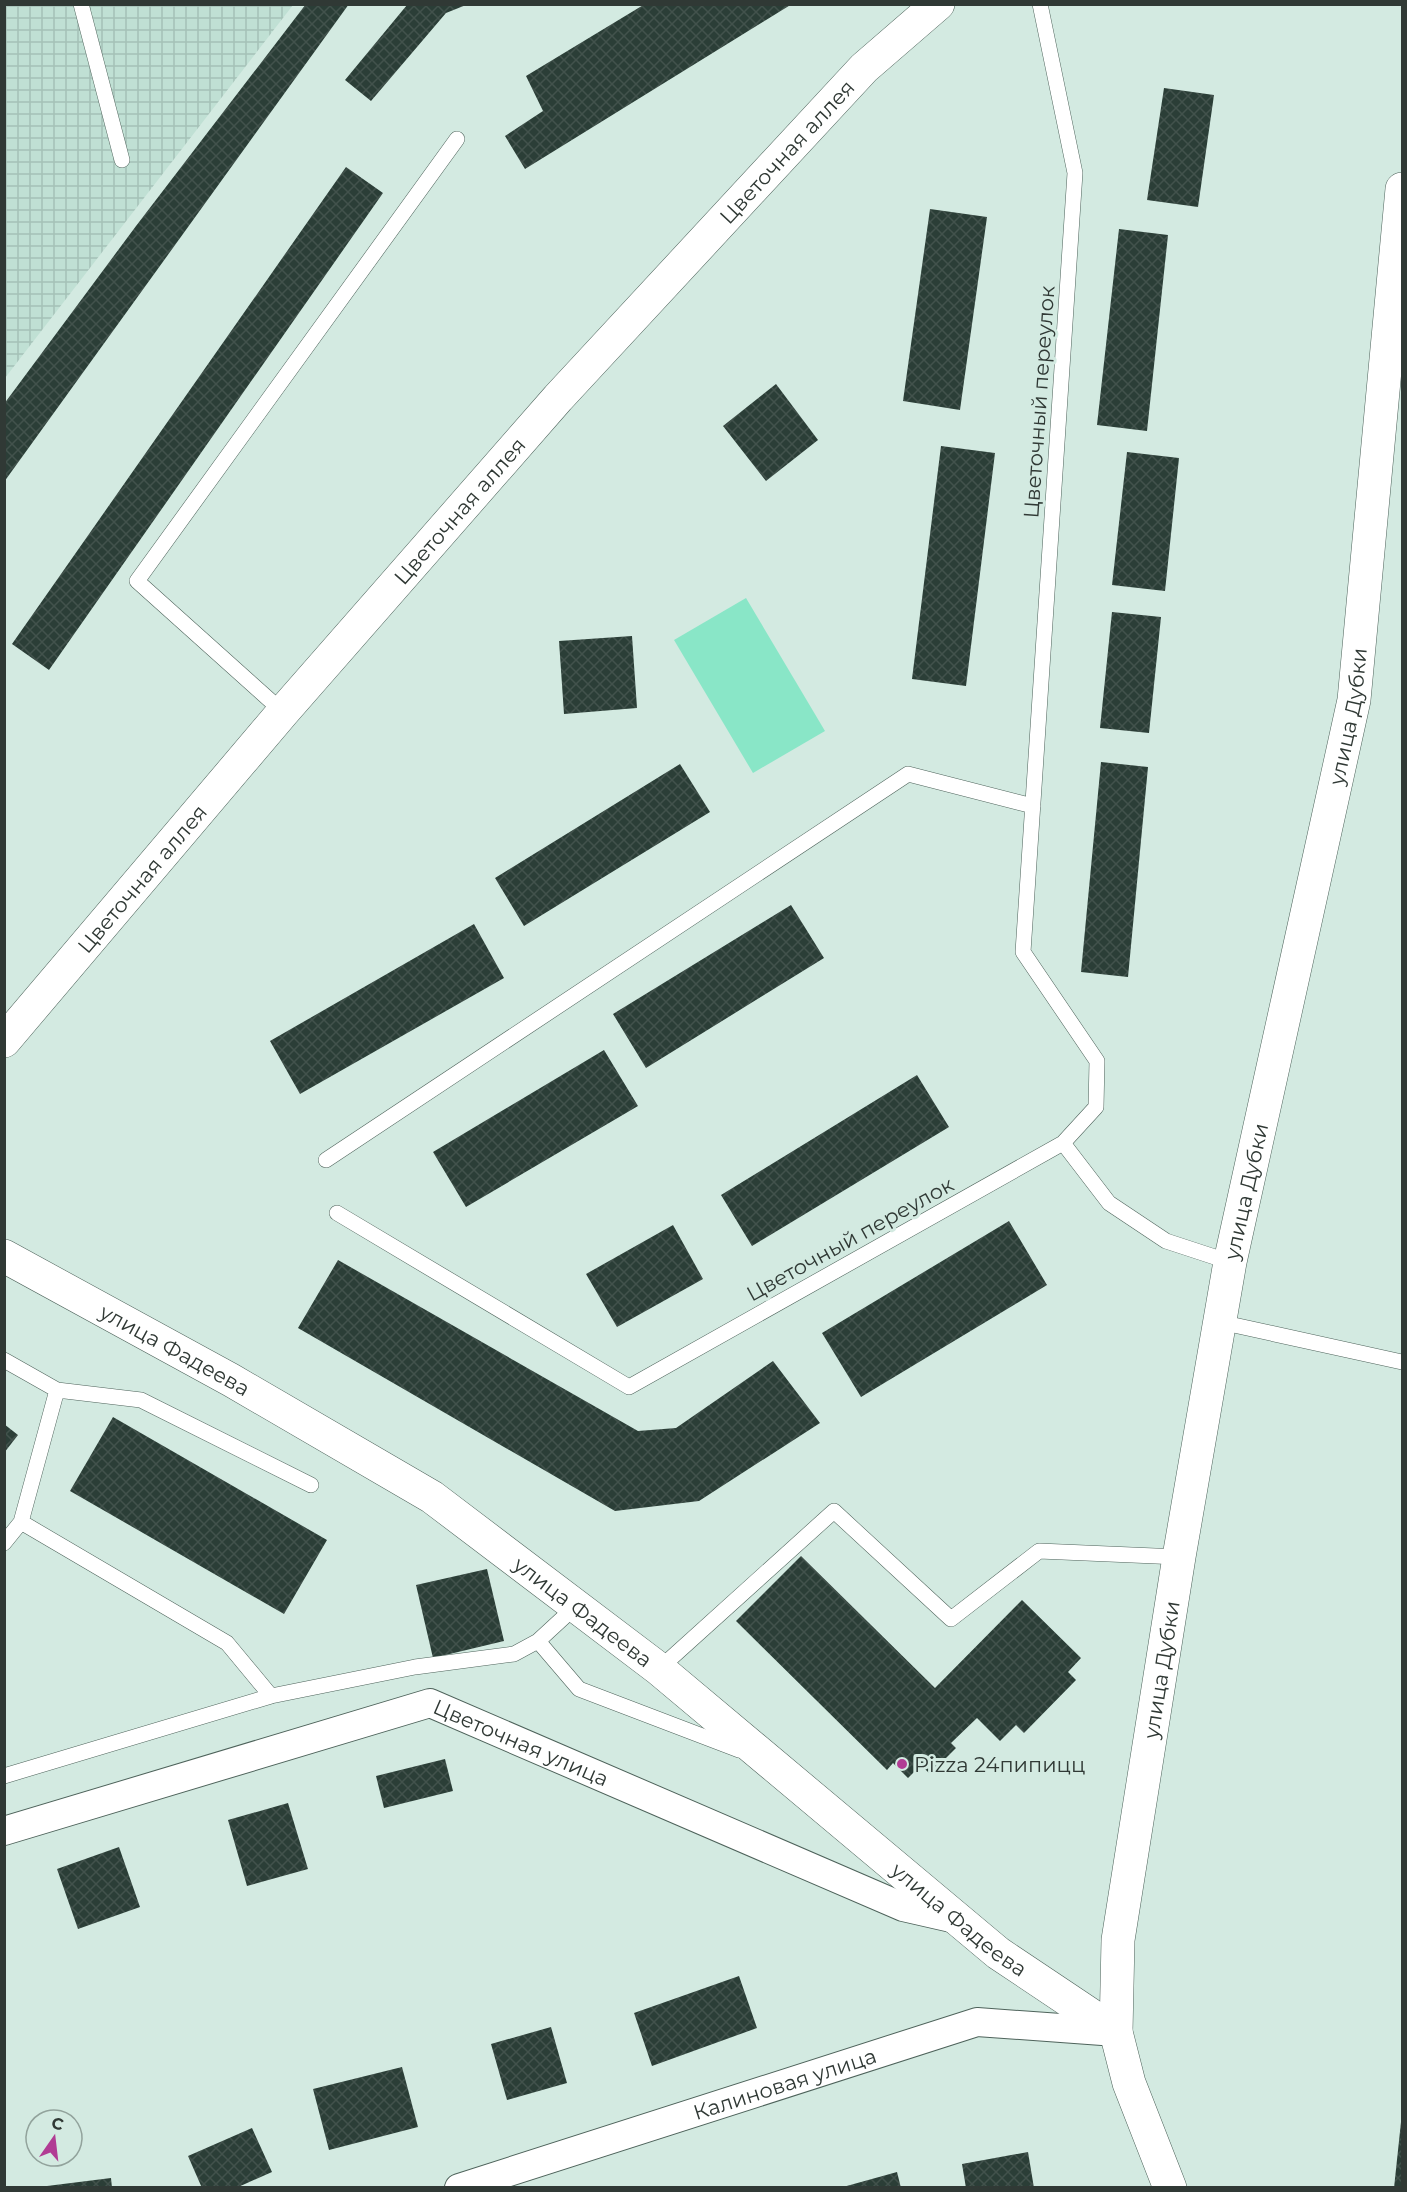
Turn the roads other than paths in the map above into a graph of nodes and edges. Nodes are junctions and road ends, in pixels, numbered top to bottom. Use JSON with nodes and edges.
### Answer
{"nodes":[{"id":1,"x":81,"y":4,"type":"edge"},
{"id":2,"x":1040,"y":4,"type":"edge"},
{"id":3,"x":932,"y":6,"type":"edge"},
{"id":4,"x":457,"y":139,"type":"dead end"},
{"id":5,"x":122,"y":160,"type":"dead end"},
{"id":6,"x":1402,"y":189,"type":"edge"},
{"id":7,"x":283,"y":712,"type":"junction"},
{"id":8,"x":1033,"y":806,"type":"junction"},
{"id":9,"x":4,"y":1041,"type":"edge"},
{"id":10,"x":1063,"y":1143,"type":"junction"},
{"id":11,"x":326,"y":1160,"type":"dead end"},
{"id":12,"x":337,"y":1213,"type":"dead end"},
{"id":13,"x":4,"y":1256,"type":"edge"},
{"id":14,"x":1230,"y":1262,"type":"junction"},
{"id":15,"x":1220,"y":1322,"type":"junction"},
{"id":16,"x":4,"y":1360,"type":"edge"},
{"id":17,"x":1402,"y":1362,"type":"edge"},
{"id":18,"x":57,"y":1390,"type":"junction"},
{"id":19,"x":312,"y":1485,"type":"dead end"},
{"id":20,"x":21,"y":1522,"type":"junction"},
{"id":21,"x":4,"y":1543,"type":"edge"},
{"id":22,"x":1179,"y":1557,"type":"junction"},
{"id":23,"x":576,"y":1606,"type":"junction"},
{"id":24,"x":538,"y":1641,"type":"junction"},
{"id":25,"x":659,"y":1669,"type":"junction"},
{"id":26,"x":271,"y":1696,"type":"junction"},
{"id":27,"x":769,"y":1761,"type":"junction"},
{"id":28,"x":4,"y":1776,"type":"edge"},
{"id":29,"x":4,"y":1831,"type":"edge"},
{"id":30,"x":960,"y":1920,"type":"junction"},
{"id":31,"x":1116,"y":2032,"type":"junction"},
{"id":32,"x":459,"y":2187,"type":"edge"},
{"id":33,"x":1170,"y":2187,"type":"edge"}],
"edges":[{"from":1,"to":5,"type":"lane"},
{"from":2,"to":8,"type":"lane","name":"Цветочный переулок"},
{"from":3,"to":7,"type":"street","name":"Цветочная аллея"},
{"from":4,"to":7,"type":"lane"},
{"from":6,"to":14,"type":"street","name":"улица Дубки"},
{"from":7,"to":9,"type":"street","name":"Цветочная аллея"},
{"from":8,"to":10,"type":"lane","name":"Цветочный переулок"},
{"from":8,"to":11,"type":"lane"},
{"from":10,"to":12,"type":"lane","name":"Цветочный переулок"},
{"from":10,"to":14,"type":"lane"},
{"from":13,"to":23,"type":"street","name":"улица Фадеева"},
{"from":14,"to":15,"type":"street","name":"улица Дубки"},
{"from":15,"to":17,"type":"lane"},
{"from":15,"to":22,"type":"street","name":"улица Дубки"},
{"from":16,"to":18,"type":"lane"},
{"from":18,"to":19,"type":"lane"},
{"from":18,"to":20,"type":"lane"},
{"from":20,"to":21,"type":"lane"},
{"from":20,"to":26,"type":"lane"},
{"from":22,"to":25,"type":"lane"},
{"from":22,"to":31,"type":"street","name":"улица Дубки"},
{"from":23,"to":24,"type":"lane"},
{"from":23,"to":25,"type":"street","name":"улица Фадеева"},
{"from":24,"to":26,"type":"lane"},
{"from":24,"to":27,"type":"lane"},
{"from":25,"to":27,"type":"street","name":"улица Фадеева"},
{"from":26,"to":28,"type":"lane"},
{"from":27,"to":30,"type":"street","name":"улица Фадеева"},
{"from":29,"to":30,"type":"street","name":"Цветочная улица"},
{"from":30,"to":31,"type":"street","name":"улица Фадеева"},
{"from":31,"to":32,"type":"street","name":"Калиновая улица"},
{"from":31,"to":33,"type":"street","name":"улица Дубки"}]}
